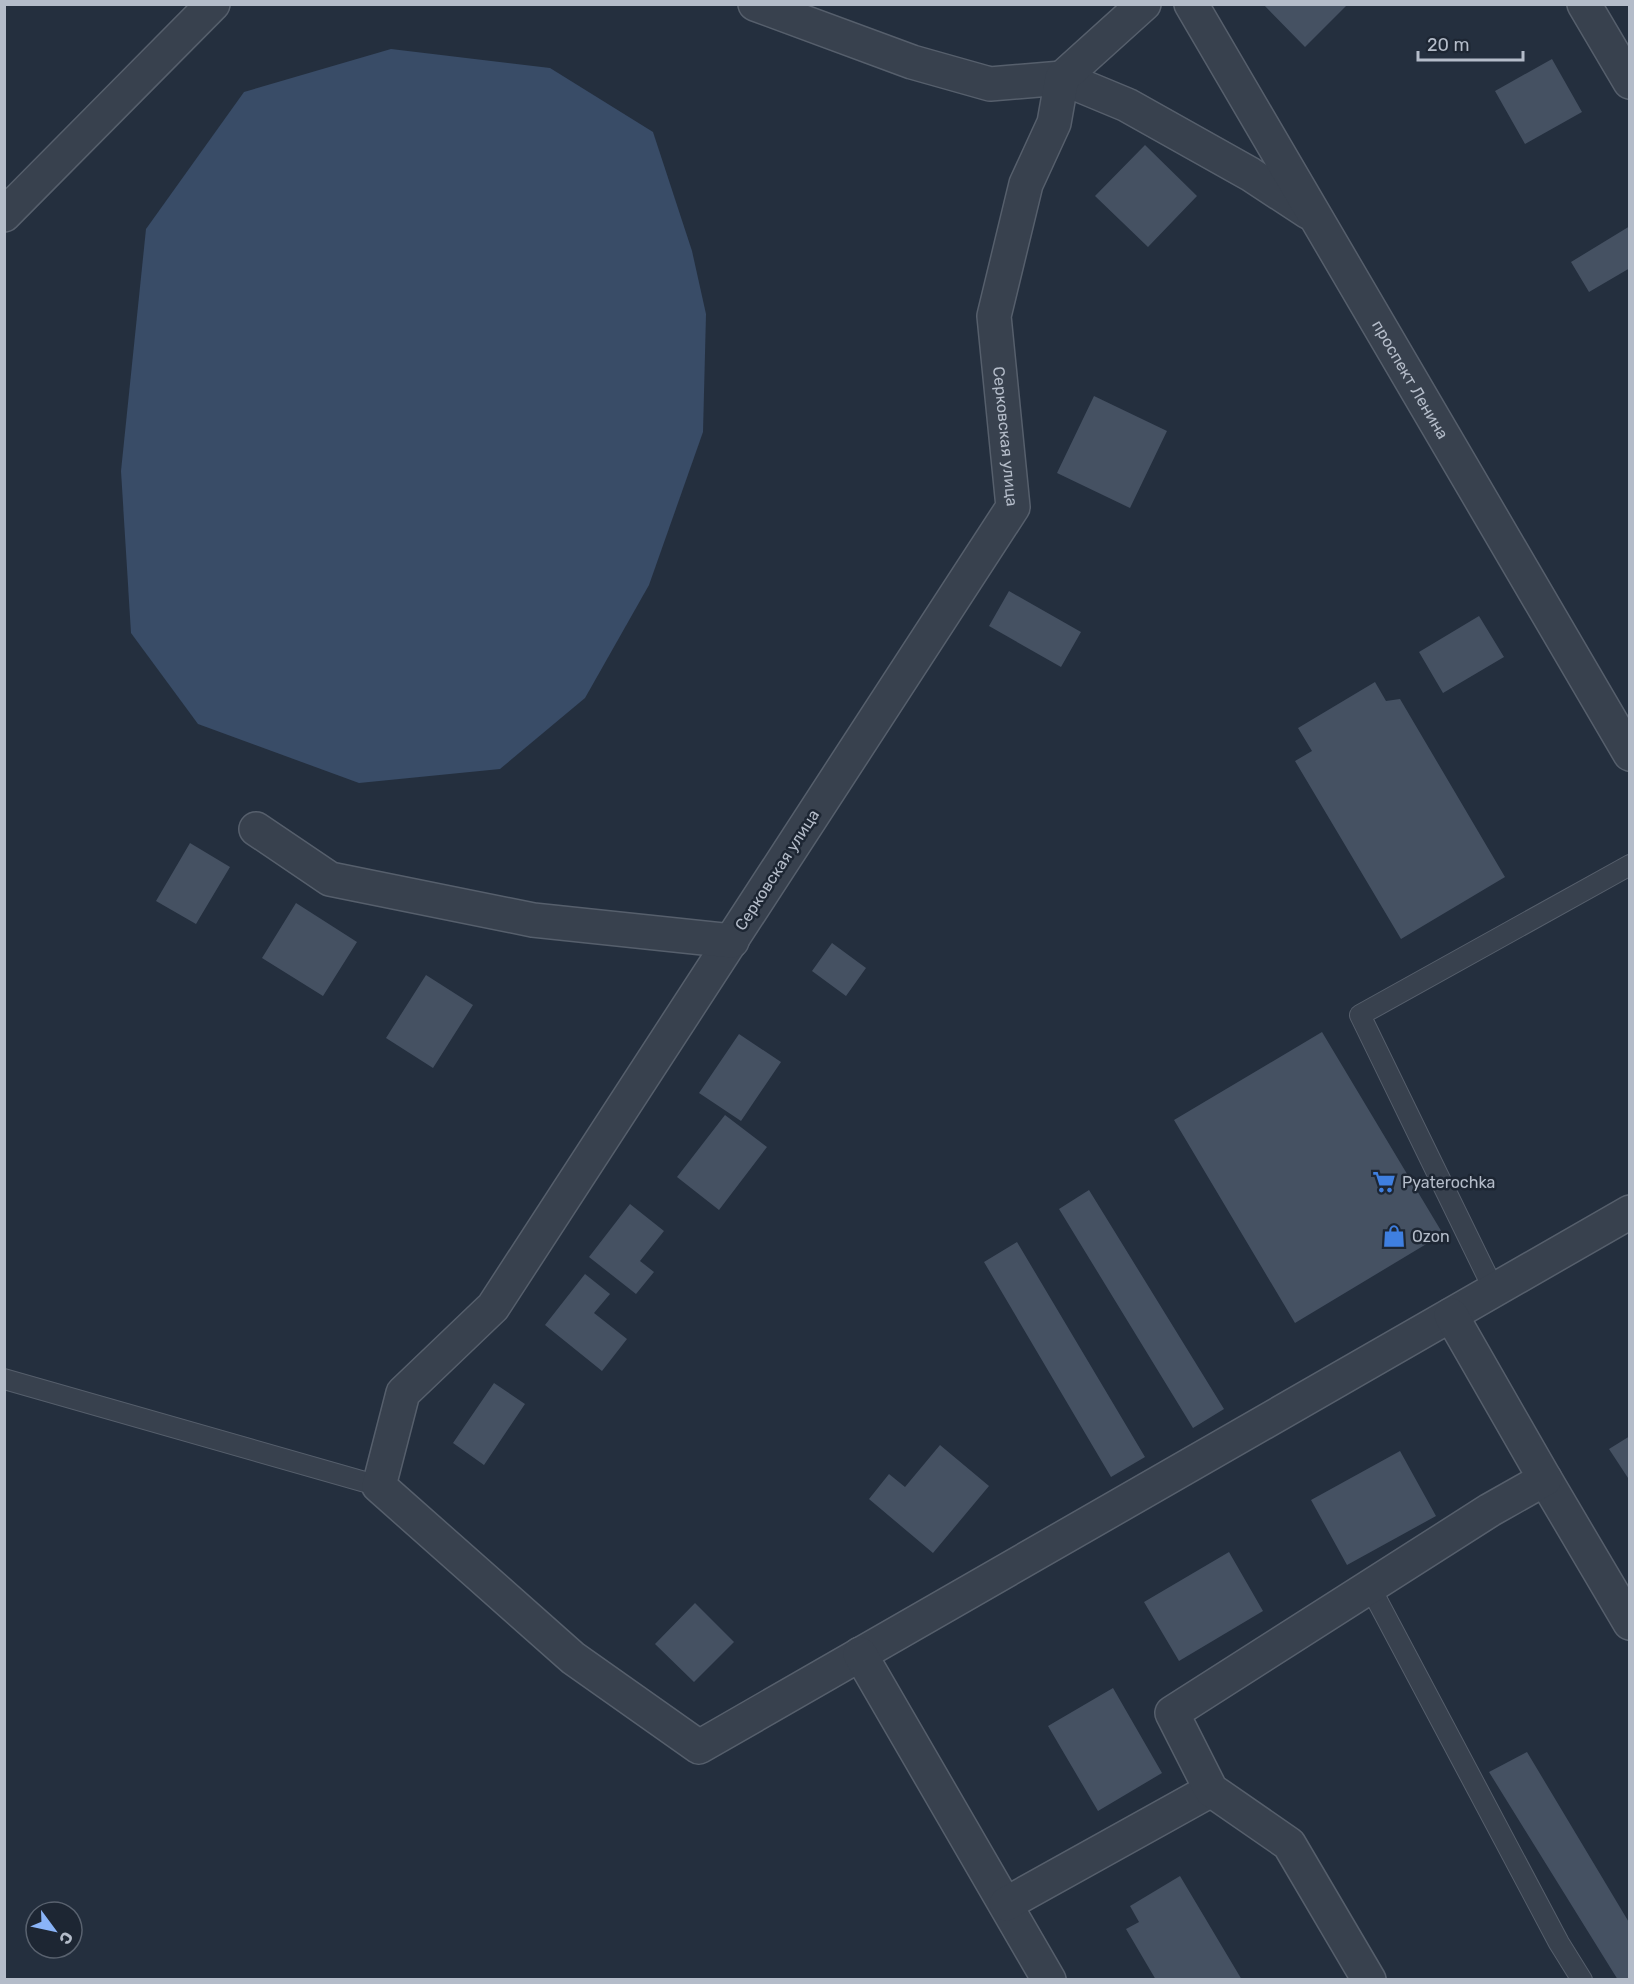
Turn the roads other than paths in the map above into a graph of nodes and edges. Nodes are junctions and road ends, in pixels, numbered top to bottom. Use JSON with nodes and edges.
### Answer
{"nodes":[{"id":1,"x":213,"y":4,"type":"edge"},
{"id":2,"x":755,"y":4,"type":"edge"},
{"id":3,"x":1144,"y":4,"type":"edge"},
{"id":4,"x":1191,"y":4,"type":"edge"},
{"id":5,"x":1584,"y":4,"type":"edge"},
{"id":6,"x":1062,"y":78,"type":"junction"},
{"id":7,"x":1629,"y":82,"type":"edge"},
{"id":8,"x":4,"y":215,"type":"edge"},
{"id":9,"x":1314,"y":215,"type":"junction"},
{"id":10,"x":1629,"y":754,"type":"edge"},
{"id":11,"x":256,"y":829,"type":"dead end"},
{"id":12,"x":1629,"y":865,"type":"edge"},
{"id":13,"x":732,"y":940,"type":"junction"},
{"id":14,"x":1629,"y":1212,"type":"edge"},
{"id":15,"x":1494,"y":1290,"type":"junction"},
{"id":16,"x":1451,"y":1315,"type":"junction"},
{"id":17,"x":4,"y":1379,"type":"edge"},
{"id":18,"x":1545,"y":1479,"type":"junction"},
{"id":19,"x":379,"y":1486,"type":"junction"},
{"id":20,"x":1370,"y":1587,"type":"junction"},
{"id":21,"x":1629,"y":1623,"type":"edge"},
{"id":22,"x":860,"y":1654,"type":"junction"},
{"id":23,"x":1211,"y":1790,"type":"junction"},
{"id":24,"x":1005,"y":1904,"type":"junction"},
{"id":25,"x":1049,"y":1980,"type":"edge"},
{"id":26,"x":1369,"y":1980,"type":"edge"},
{"id":27,"x":1582,"y":1980,"type":"edge"}],
"edges":[{"from":1,"to":8,"type":"street"},
{"from":2,"to":6,"type":"street"},
{"from":3,"to":6,"type":"street"},
{"from":4,"to":9,"type":"street","name":"проспект Ленина"},
{"from":5,"to":7,"type":"street"},
{"from":6,"to":9,"type":"street"},
{"from":6,"to":13,"type":"street","name":"Серковская улица"},
{"from":9,"to":10,"type":"street","name":"проспект Ленина"},
{"from":11,"to":13,"type":"street","name":"Серковская улица"},
{"from":12,"to":15,"type":"lane"},
{"from":13,"to":19,"type":"street","name":"Серковская улица"},
{"from":14,"to":15,"type":"street"},
{"from":15,"to":16,"type":"street"},
{"from":16,"to":18,"type":"street"},
{"from":16,"to":22,"type":"street"},
{"from":17,"to":19,"type":"lane"},
{"from":18,"to":20,"type":"street"},
{"from":18,"to":21,"type":"street"},
{"from":19,"to":22,"type":"street"},
{"from":20,"to":23,"type":"street"},
{"from":20,"to":27,"type":"lane"},
{"from":22,"to":24,"type":"street"},
{"from":23,"to":24,"type":"street"},
{"from":23,"to":26,"type":"street"},
{"from":24,"to":25,"type":"street"}]}
